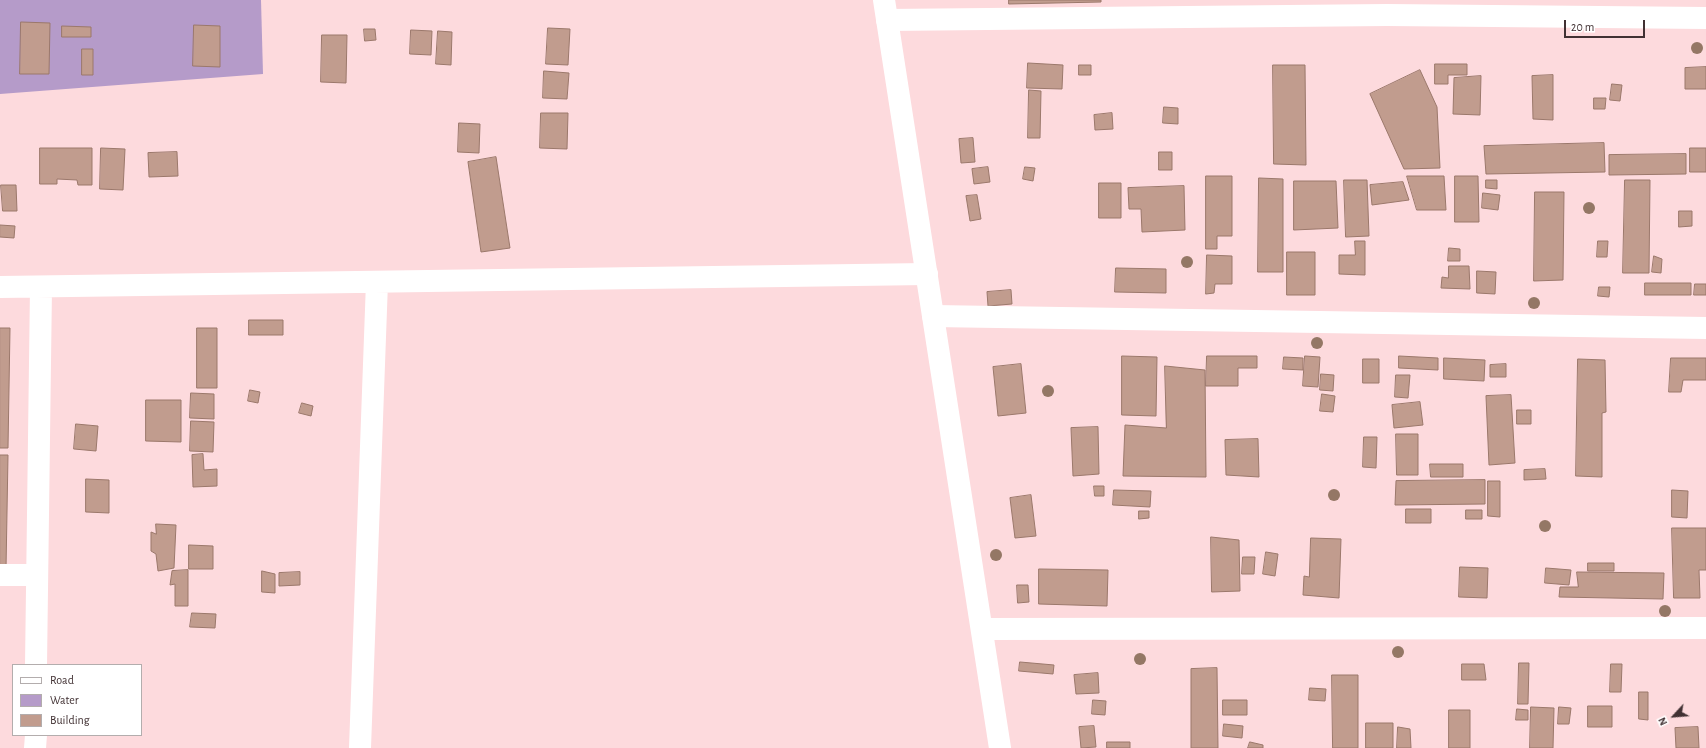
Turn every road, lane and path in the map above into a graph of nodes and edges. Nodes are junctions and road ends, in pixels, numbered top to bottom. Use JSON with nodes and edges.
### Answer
{"nodes":[{"id":1,"x":1387,"y":7,"type":"edge"},
{"id":2,"x":886,"y":10,"type":"edge"},
{"id":3,"x":1706,"y":18,"type":"edge"},
{"id":4,"x":926,"y":274,"type":"junction"},
{"id":5,"x":377,"y":282,"type":"junction"},
{"id":6,"x":0,"y":287,"type":"edge"},
{"id":7,"x":41,"y":287,"type":"junction"},
{"id":8,"x":933,"y":316,"type":"junction"},
{"id":9,"x":1706,"y":328,"type":"edge"},
{"id":10,"x":37,"y":575,"type":"junction"},
{"id":11,"x":0,"y":576,"type":"edge"},
{"id":12,"x":1706,"y":628,"type":"edge"},
{"id":13,"x":982,"y":629,"type":"junction"},
{"id":14,"x":36,"y":664,"type":"edge"},
{"id":15,"x":36,"y":736,"type":"edge"},
{"id":16,"x":36,"y":748,"type":"edge"},
{"id":17,"x":360,"y":748,"type":"edge"},
{"id":18,"x":1000,"y":748,"type":"edge"}],
"edges":[{"from":1,"to":2,"type":"street"},
{"from":1,"to":3,"type":"street"},
{"from":2,"to":4,"type":"street"},
{"from":4,"to":5,"type":"street"},
{"from":4,"to":8,"type":"street"},
{"from":5,"to":7,"type":"street"},
{"from":5,"to":17,"type":"street"},
{"from":6,"to":7,"type":"street"},
{"from":7,"to":10,"type":"street"},
{"from":8,"to":9,"type":"street"},
{"from":8,"to":13,"type":"street"},
{"from":10,"to":11,"type":"street"},
{"from":10,"to":14,"type":"street"},
{"from":12,"to":13,"type":"street"},
{"from":13,"to":18,"type":"street"},
{"from":15,"to":16,"type":"street"}]}
